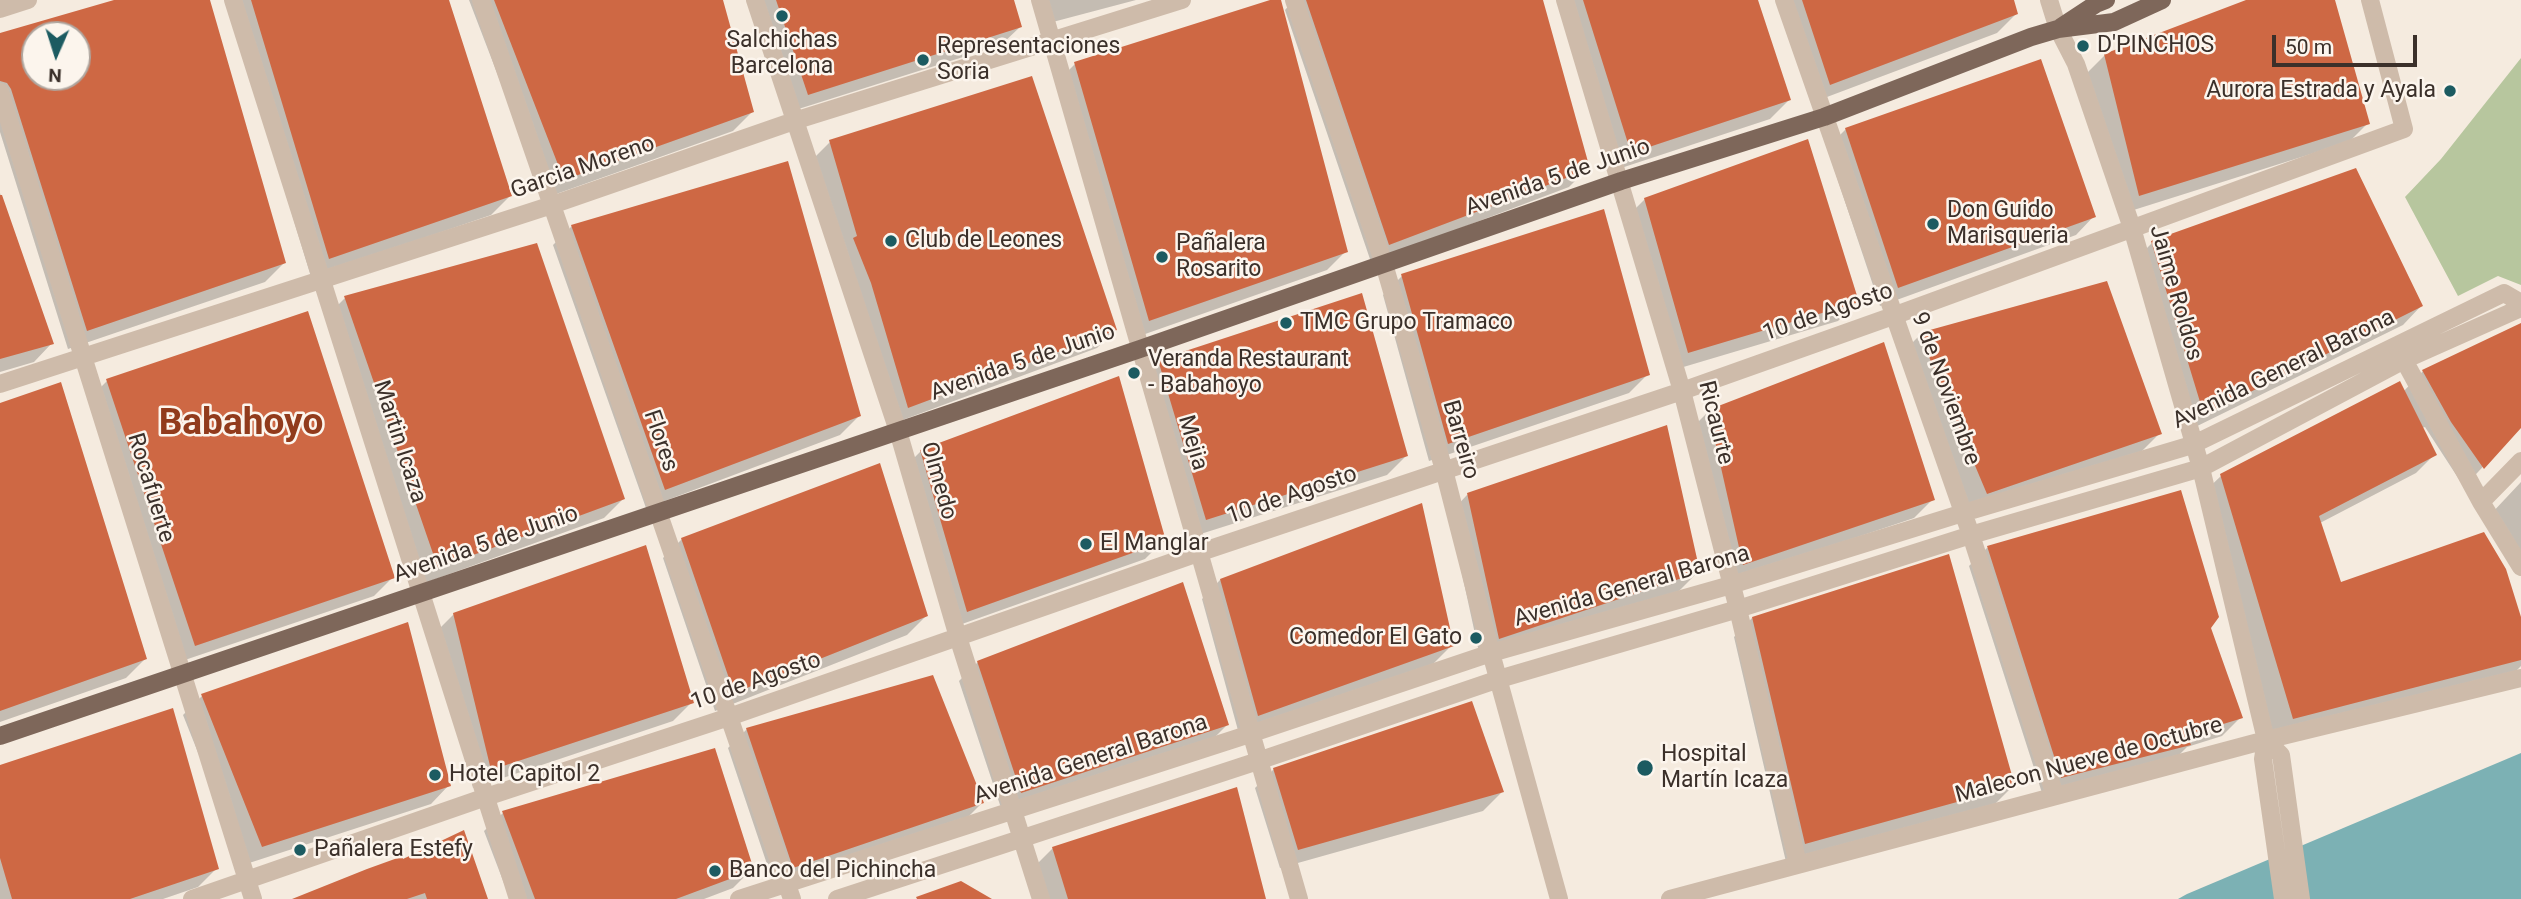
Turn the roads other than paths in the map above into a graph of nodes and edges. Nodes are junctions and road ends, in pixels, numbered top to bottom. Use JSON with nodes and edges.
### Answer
{"nodes":[{"id":1,"x":27,"y":0,"type":"edge"},
{"id":2,"x":233,"y":0,"type":"edge"},
{"id":3,"x":481,"y":0,"type":"edge"},
{"id":4,"x":755,"y":0,"type":"edge"},
{"id":5,"x":1040,"y":0,"type":"edge"},
{"id":6,"x":1182,"y":0,"type":"edge"},
{"id":7,"x":1294,"y":0,"type":"edge"},
{"id":8,"x":1565,"y":0,"type":"edge"},
{"id":9,"x":1784,"y":0,"type":"edge"},
{"id":10,"x":2049,"y":0,"type":"edge"},
{"id":11,"x":2106,"y":0,"type":"edge"},
{"id":12,"x":2162,"y":0,"type":"edge"},
{"id":13,"x":2370,"y":0,"type":"edge"},
{"id":14,"x":0,"y":9,"type":"edge"},
{"id":15,"x":2058,"y":29,"type":"junction"},
{"id":16,"x":1052,"y":42,"type":"junction"},
{"id":17,"x":0,"y":92,"type":"edge"},
{"id":18,"x":1824,"y":117,"type":"junction"},
{"id":19,"x":793,"y":121,"type":"junction"},
{"id":20,"x":1621,"y":181,"type":"junction"},
{"id":21,"x":552,"y":205,"type":"junction"},
{"id":22,"x":2132,"y":228,"type":"junction"},
{"id":23,"x":1384,"y":264,"type":"junction"},
{"id":24,"x":322,"y":280,"type":"junction"},
{"id":25,"x":2521,"y":306,"type":"edge"},
{"id":26,"x":1893,"y":316,"type":"junction"},
{"id":27,"x":1140,"y":349,"type":"junction"},
{"id":28,"x":83,"y":357,"type":"junction"},
{"id":29,"x":2404,"y":360,"type":"junction"},
{"id":30,"x":0,"y":384,"type":"edge"},
{"id":31,"x":1682,"y":391,"type":"junction"},
{"id":32,"x":898,"y":431,"type":"junction"},
{"id":33,"x":2193,"y":445,"type":"junction"},
{"id":34,"x":2521,"y":461,"type":"edge"},
{"id":35,"x":2201,"y":468,"type":"junction"},
{"id":36,"x":1444,"y":470,"type":"junction"},
{"id":37,"x":2481,"y":502,"type":"junction"},
{"id":38,"x":659,"y":512,"type":"junction"},
{"id":39,"x":1963,"y":513,"type":"junction"},
{"id":40,"x":1971,"y":535,"type":"junction"},
{"id":41,"x":1198,"y":553,"type":"junction"},
{"id":42,"x":2521,"y":567,"type":"edge"},
{"id":43,"x":1731,"y":585,"type":"junction"},
{"id":44,"x":421,"y":593,"type":"junction"},
{"id":45,"x":1738,"y":609,"type":"junction"},
{"id":46,"x":958,"y":637,"type":"junction"},
{"id":47,"x":1491,"y":653,"type":"junction"},
{"id":48,"x":183,"y":674,"type":"junction"},
{"id":49,"x":2521,"y":678,"type":"edge"},
{"id":50,"x":1499,"y":679,"type":"junction"},
{"id":51,"x":729,"y":718,"type":"junction"},
{"id":52,"x":1250,"y":734,"type":"junction"},
{"id":53,"x":0,"y":736,"type":"edge"},
{"id":54,"x":2266,"y":740,"type":"junction"},
{"id":55,"x":1258,"y":761,"type":"junction"},
{"id":56,"x":2056,"y":795,"type":"junction"},
{"id":57,"x":486,"y":797,"type":"junction"},
{"id":58,"x":1012,"y":811,"type":"junction"},
{"id":59,"x":1021,"y":838,"type":"junction"},
{"id":60,"x":1798,"y":864,"type":"junction"},
{"id":61,"x":247,"y":880,"type":"junction"},
{"id":62,"x":790,"y":891,"type":"edge"},
{"id":63,"x":191,"y":899,"type":"edge"},
{"id":64,"x":253,"y":899,"type":"edge"},
{"id":65,"x":518,"y":899,"type":"edge"},
{"id":66,"x":739,"y":899,"type":"edge"},
{"id":67,"x":837,"y":899,"type":"edge"},
{"id":68,"x":1041,"y":899,"type":"edge"},
{"id":69,"x":1299,"y":899,"type":"edge"},
{"id":70,"x":1559,"y":899,"type":"edge"},
{"id":71,"x":1670,"y":899,"type":"edge"},
{"id":72,"x":2283,"y":899,"type":"edge"},
{"id":73,"x":2301,"y":899,"type":"edge"}],
"edges":[{"from":1,"to":14,"type":"street"},
{"from":2,"to":24,"type":"street","name":"Martin Icaza"},
{"from":3,"to":21,"type":"street","name":"Flores"},
{"from":4,"to":19,"type":"street","name":"Olmedo"},
{"from":5,"to":16,"type":"street","name":"Mejia"},
{"from":6,"to":16,"type":"street","name":"Garcia Moreno"},
{"from":7,"to":23,"type":"street","name":"Barreiro"},
{"from":8,"to":20,"type":"street","name":"Ricaurte"},
{"from":9,"to":18,"type":"street","name":"9 de Noviembre"},
{"from":10,"to":15,"type":"street","name":"Jaime Roldos"},
{"from":11,"to":15,"type":"main road","name":"Avenida 5 de Junio"},
{"from":12,"to":15,"type":"main road","name":"Avenida 5 de Junio"},
{"from":13,"to":22,"type":"street","name":"10 de Agosto"},
{"from":15,"to":18,"type":"main road","name":"Avenida 5 de Junio"},
{"from":15,"to":22,"type":"street","name":"Jaime Roldos"},
{"from":16,"to":19,"type":"street","name":"Garcia Moreno"},
{"from":16,"to":27,"type":"street","name":"Mejia"},
{"from":17,"to":28,"type":"street","name":"Rocafuerte"},
{"from":18,"to":20,"type":"main road","name":"Avenida 5 de Junio"},
{"from":18,"to":26,"type":"street","name":"9 de Noviembre"},
{"from":19,"to":21,"type":"street","name":"Garcia Moreno"},
{"from":19,"to":32,"type":"street","name":"Olmedo"},
{"from":20,"to":23,"type":"main road","name":"Avenida 5 de Junio"},
{"from":20,"to":31,"type":"street","name":"Ricaurte"},
{"from":21,"to":24,"type":"street","name":"Garcia Moreno"},
{"from":21,"to":38,"type":"street","name":"Flores"},
{"from":22,"to":26,"type":"street","name":"10 de Agosto"},
{"from":22,"to":33,"type":"street","name":"Jaime Roldos"},
{"from":23,"to":27,"type":"main road","name":"Avenida 5 de Junio"},
{"from":23,"to":36,"type":"street","name":"Barreiro"},
{"from":24,"to":28,"type":"street","name":"Garcia Moreno"},
{"from":24,"to":44,"type":"street","name":"Martin Icaza"},
{"from":25,"to":29,"type":"street","name":"Avenida General Barona"},
{"from":25,"to":33,"type":"street","name":"Avenida General Barona"},
{"from":26,"to":31,"type":"street","name":"10 de Agosto"},
{"from":26,"to":39,"type":"street","name":"9 de Noviembre"},
{"from":27,"to":32,"type":"main road","name":"Avenida 5 de Junio"},
{"from":27,"to":41,"type":"street","name":"Mejia"},
{"from":28,"to":30,"type":"street","name":"Garcia Moreno"},
{"from":28,"to":48,"type":"street","name":"Rocafuerte"},
{"from":29,"to":35,"type":"street","name":"Avenida General Barona"},
{"from":29,"to":37,"type":"street"},
{"from":31,"to":36,"type":"street","name":"10 de Agosto"},
{"from":31,"to":43,"type":"street","name":"Ricaurte"},
{"from":32,"to":38,"type":"main road","name":"Avenida 5 de Junio"},
{"from":32,"to":46,"type":"street","name":"Olmedo"},
{"from":33,"to":35,"type":"street","name":"Jaime Roldos"},
{"from":33,"to":39,"type":"street","name":"Avenida General Barona"},
{"from":34,"to":37,"type":"street"},
{"from":35,"to":40,"type":"street","name":"Avenida General Barona"},
{"from":35,"to":54,"type":"street","name":"Jaime Roldos"},
{"from":36,"to":41,"type":"street","name":"10 de Agosto"},
{"from":36,"to":47,"type":"street","name":"Barreiro"},
{"from":37,"to":42,"type":"street"},
{"from":38,"to":44,"type":"main road","name":"Avenida 5 de Junio"},
{"from":38,"to":51,"type":"street","name":"Flores"},
{"from":39,"to":40,"type":"street","name":"9 de Noviembre"},
{"from":39,"to":43,"type":"street","name":"Avenida General Barona"},
{"from":40,"to":45,"type":"street","name":"Avenida General Barona"},
{"from":40,"to":56,"type":"street","name":"9 de Noviembre"},
{"from":41,"to":46,"type":"street","name":"10 de Agosto"},
{"from":41,"to":52,"type":"street","name":"Mejia"},
{"from":43,"to":45,"type":"street","name":"Ricaurte"},
{"from":43,"to":47,"type":"street","name":"Avenida General Barona"},
{"from":44,"to":48,"type":"main road","name":"Avenida 5 de Junio"},
{"from":44,"to":57,"type":"street","name":"Martin Icaza"},
{"from":45,"to":50,"type":"street","name":"Avenida General Barona"},
{"from":45,"to":60,"type":"street","name":"Ricaurte"},
{"from":46,"to":51,"type":"street","name":"10 de Agosto"},
{"from":46,"to":58,"type":"street","name":"Olmedo"},
{"from":47,"to":50,"type":"street","name":"Barreiro"},
{"from":47,"to":52,"type":"street","name":"Avenida General Barona"},
{"from":48,"to":53,"type":"main road","name":"Avenida 5 de Junio"},
{"from":48,"to":61,"type":"street","name":"Rocafuerte"},
{"from":49,"to":54,"type":"street","name":"Malecon Nueve de Octubre"},
{"from":50,"to":55,"type":"street","name":"Avenida General Barona"},
{"from":50,"to":70,"type":"street","name":"Barreiro"},
{"from":51,"to":57,"type":"street","name":"10 de Agosto"},
{"from":51,"to":62,"type":"street","name":"Flores"},
{"from":52,"to":55,"type":"street","name":"Mejia"},
{"from":52,"to":58,"type":"street","name":"Avenida General Barona"},
{"from":54,"to":56,"type":"street","name":"Malecon Nueve de Octubre"},
{"from":54,"to":72,"type":"street"},
{"from":54,"to":73,"type":"street"},
{"from":55,"to":59,"type":"street","name":"Avenida General Barona"},
{"from":55,"to":69,"type":"street","name":"Mejia"},
{"from":56,"to":60,"type":"street","name":"Malecon Nueve de Octubre"},
{"from":57,"to":61,"type":"street","name":"10 de Agosto"},
{"from":57,"to":65,"type":"street","name":"Martin Icaza"},
{"from":58,"to":59,"type":"street","name":"Olmedo"},
{"from":58,"to":62,"type":"street","name":"Avenida General Barona"},
{"from":59,"to":67,"type":"street","name":"Avenida General Barona"},
{"from":59,"to":68,"type":"street","name":"Olmedo"},
{"from":60,"to":71,"type":"street","name":"Malecon Nueve de Octubre"},
{"from":61,"to":63,"type":"street","name":"10 de Agosto"},
{"from":61,"to":64,"type":"street","name":"Rocafuerte"},
{"from":62,"to":66,"type":"street","name":"Avenida General Barona"}]}
